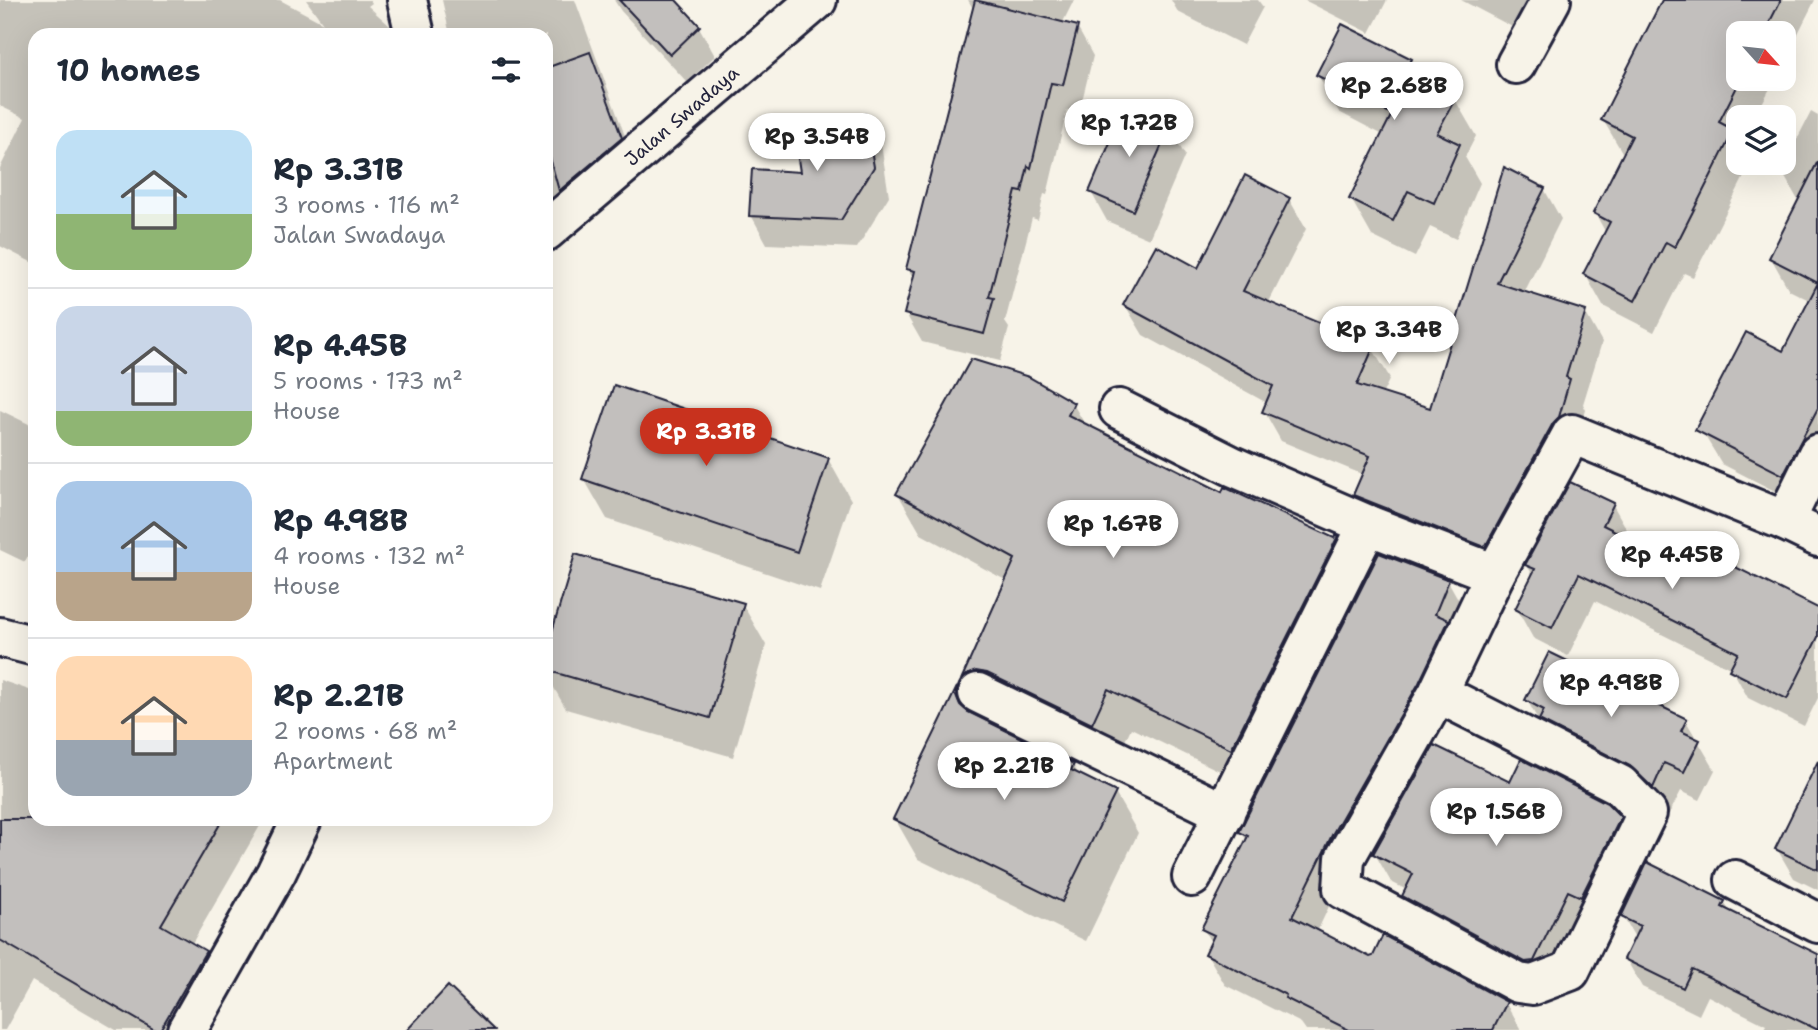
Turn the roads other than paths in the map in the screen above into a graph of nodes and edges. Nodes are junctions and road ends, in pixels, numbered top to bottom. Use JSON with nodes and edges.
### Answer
{"nodes":[{"id":1,"x":407,"y":0,"type":"edge"},
{"id":2,"x":817,"y":0,"type":"edge"},
{"id":3,"x":1551,"y":0,"type":"edge"},
{"id":4,"x":413,"y":28,"type":"edge"},
{"id":5,"x":1516,"y":64,"type":"dead end"},
{"id":6,"x":553,"y":226,"type":"edge"},
{"id":7,"x":1119,"y":409,"type":"dead end"},
{"id":8,"x":1818,"y":454,"type":"edge"},
{"id":9,"x":1368,"y":525,"type":"junction"},
{"id":10,"x":1802,"y":529,"type":"edge"},
{"id":11,"x":1495,"y":574,"type":"junction"},
{"id":12,"x":0,"y":637,"type":"edge"},
{"id":13,"x":28,"y":644,"type":"edge"},
{"id":14,"x":978,"y":693,"type":"dead end"},
{"id":15,"x":1438,"y":693,"type":"junction"},
{"id":16,"x":1225,"y":813,"type":"junction"},
{"id":17,"x":299,"y":826,"type":"edge"},
{"id":18,"x":1192,"y":877,"type":"dead end"},
{"id":19,"x":1735,"y":880,"type":"dead end"},
{"id":20,"x":1818,"y":923,"type":"edge"},
{"id":21,"x":187,"y":1030,"type":"edge"}],
"edges":[{"from":1,"to":4,"type":"street"},
{"from":2,"to":6,"type":"street","name":"Jalan Swadaya"},
{"from":3,"to":5,"type":"street"},
{"from":7,"to":9,"type":"street"},
{"from":8,"to":10,"type":"street"},
{"from":9,"to":11,"type":"street"},
{"from":9,"to":16,"type":"street"},
{"from":10,"to":11,"type":"street"},
{"from":11,"to":15,"type":"street"},
{"from":12,"to":13,"type":"street"},
{"from":14,"to":16,"type":"street"},
{"from":15,"to":15,"type":"street"},
{"from":16,"to":18,"type":"street"},
{"from":17,"to":21,"type":"street"},
{"from":19,"to":20,"type":"street"}]}
